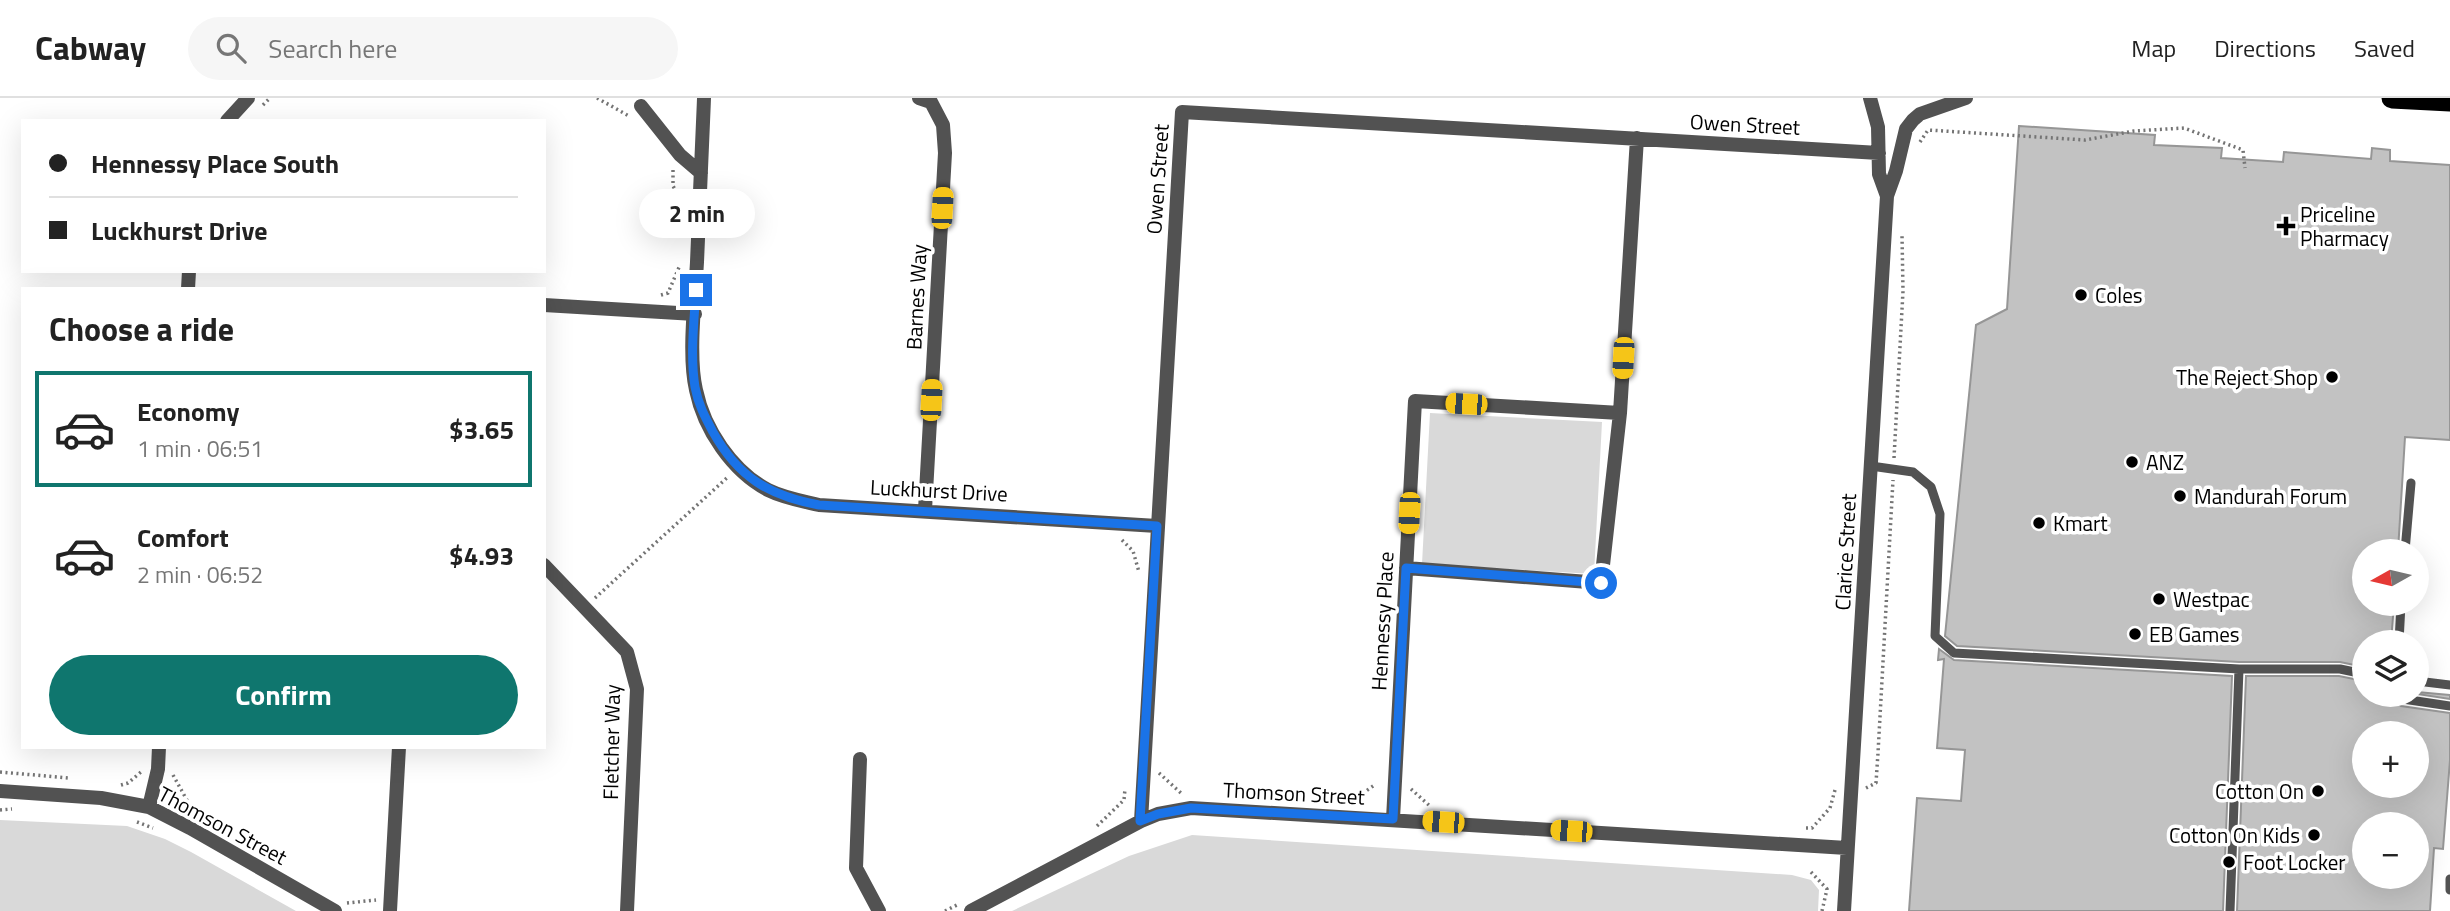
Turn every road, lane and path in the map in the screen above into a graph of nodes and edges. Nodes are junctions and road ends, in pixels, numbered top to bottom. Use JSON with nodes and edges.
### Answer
{"nodes":[{"id":1,"x":248,"y":98,"type":"edge"},
{"id":2,"x":597,"y":98,"type":"edge"},
{"id":3,"x":704,"y":98,"type":"edge"},
{"id":4,"x":919,"y":98,"type":"edge"},
{"id":5,"x":1870,"y":98,"type":"edge"},
{"id":6,"x":1966,"y":98,"type":"edge"},
{"id":7,"x":2392,"y":98,"type":"edge"},
{"id":8,"x":2450,"y":101,"type":"edge"},
{"id":9,"x":636,"y":111,"type":"joint"},
{"id":10,"x":229,"y":119,"type":"edge"},
{"id":11,"x":1637,"y":138,"type":"junction"},
{"id":12,"x":1913,"y":151,"type":"dead end"},
{"id":13,"x":1879,"y":153,"type":"junction"},
{"id":14,"x":667,"y":161,"type":"dead end"},
{"id":15,"x":2245,"y":168,"type":"dead end"},
{"id":16,"x":701,"y":173,"type":"junction"},
{"id":17,"x":1886,"y":196,"type":"junction"},
{"id":18,"x":684,"y":205,"type":"dead end"},
{"id":19,"x":1901,"y":230,"type":"dead end"},
{"id":20,"x":684,"y":258,"type":"dead end"},
{"id":21,"x":546,"y":305,"type":"edge"},
{"id":22,"x":652,"y":311,"type":"junction"},
{"id":23,"x":695,"y":314,"type":"junction"},
{"id":24,"x":1620,"y":413,"type":"junction"},
{"id":25,"x":1871,"y":466,"type":"junction"},
{"id":26,"x":1894,"y":469,"type":"junction"},
{"id":27,"x":723,"y":470,"type":"dead end"},
{"id":28,"x":734,"y":475,"type":"junction"},
{"id":29,"x":2411,"y":483,"type":"dead end"},
{"id":30,"x":925,"y":510,"type":"junction"},
{"id":31,"x":1157,"y":526,"type":"junction"},
{"id":32,"x":1110,"y":537,"type":"dead end"},
{"id":33,"x":2406,"y":539,"type":"edge"},
{"id":34,"x":546,"y":567,"type":"edge"},
{"id":35,"x":1406,"y":568,"type":"junction"},
{"id":36,"x":1140,"y":577,"type":"dead end"},
{"id":37,"x":585,"y":608,"type":"junction"},
{"id":38,"x":2239,"y":669,"type":"junction"},
{"id":39,"x":2352,"y":672,"type":"edge"},
{"id":40,"x":2429,"y":682,"type":"edge"},
{"id":41,"x":2450,"y":685,"type":"edge"},
{"id":42,"x":2429,"y":703,"type":"edge"},
{"id":43,"x":2450,"y":706,"type":"edge"},
{"id":44,"x":159,"y":749,"type":"edge"},
{"id":45,"x":399,"y":749,"type":"edge"},
{"id":46,"x":860,"y":759,"type":"dead end"},
{"id":47,"x":1864,"y":789,"type":"dead end"},
{"id":48,"x":0,"y":791,"type":"edge"},
{"id":49,"x":149,"y":807,"type":"junction"},
{"id":50,"x":1393,"y":819,"type":"junction"},
{"id":51,"x":1140,"y":821,"type":"junction"},
{"id":52,"x":1847,"y":848,"type":"junction"},
{"id":53,"x":1811,"y":872,"type":"dead end"},
{"id":54,"x":2450,"y":879,"type":"edge"},
{"id":55,"x":2450,"y":890,"type":"edge"},
{"id":56,"x":335,"y":911,"type":"edge"},
{"id":57,"x":390,"y":911,"type":"edge"},
{"id":58,"x":627,"y":911,"type":"edge"},
{"id":59,"x":879,"y":911,"type":"edge"},
{"id":60,"x":971,"y":911,"type":"edge"},
{"id":61,"x":1822,"y":911,"type":"edge"},
{"id":62,"x":1844,"y":911,"type":"edge"},
{"id":63,"x":2230,"y":911,"type":"edge"}],
"edges":[{"from":1,"to":10,"type":"street"},
{"from":2,"to":9,"type":"path"},
{"from":3,"to":16,"type":"street","name":"Luckhurst Drive"},
{"from":4,"to":30,"type":"street","name":"Barnes Way"},
{"from":5,"to":13,"type":"street","name":"Clarice Street"},
{"from":6,"to":17,"type":"street","name":"Clarice Street"},
{"from":7,"to":8,"type":"highway"},
{"from":9,"to":16,"type":"street"},
{"from":11,"to":13,"type":"street","name":"Owen Street"},
{"from":11,"to":24,"type":"street"},
{"from":11,"to":31,"type":"street","name":"Owen Street"},
{"from":12,"to":15,"type":"path"},
{"from":13,"to":17,"type":"street","name":"Clarice Street"},
{"from":14,"to":18,"type":"path"},
{"from":16,"to":23,"type":"street","name":"Luckhurst Drive"},
{"from":17,"to":25,"type":"street","name":"Clarice Street"},
{"from":19,"to":26,"type":"path"},
{"from":20,"to":22,"type":"path"},
{"from":21,"to":22,"type":"street"},
{"from":22,"to":23,"type":"street"},
{"from":23,"to":28,"type":"street","name":"Luckhurst Drive"},
{"from":24,"to":35,"type":"street"},
{"from":24,"to":35,"type":"street","name":"Hennessy Place"},
{"from":25,"to":26,"type":"lane"},
{"from":25,"to":52,"type":"street","name":"Clarice Street"},
{"from":26,"to":38,"type":"lane"},
{"from":26,"to":47,"type":"path"},
{"from":27,"to":28,"type":"path"},
{"from":28,"to":30,"type":"street","name":"Luckhurst Drive"},
{"from":28,"to":37,"type":"path"},
{"from":29,"to":33,"type":"lane"},
{"from":30,"to":31,"type":"street","name":"Luckhurst Drive"},
{"from":31,"to":51,"type":"street"},
{"from":32,"to":36,"type":"path"},
{"from":34,"to":37,"type":"street","name":"Fletcher Way"},
{"from":35,"to":50,"type":"street","name":"Hennessy Place"},
{"from":37,"to":58,"type":"street","name":"Fletcher Way"},
{"from":38,"to":39,"type":"lane"},
{"from":38,"to":63,"type":"lane"},
{"from":40,"to":41,"type":"lane"},
{"from":42,"to":43,"type":"lane"},
{"from":44,"to":49,"type":"street"},
{"from":45,"to":57,"type":"street"},
{"from":46,"to":59,"type":"street"},
{"from":48,"to":49,"type":"street","name":"Thomson Street"},
{"from":49,"to":56,"type":"street","name":"Thomson Street"},
{"from":50,"to":51,"type":"street","name":"Thomson Street"},
{"from":50,"to":52,"type":"street","name":"Thomson Street"},
{"from":51,"to":60,"type":"street","name":"Thomson Street"},
{"from":52,"to":62,"type":"street","name":"Clarice Street"},
{"from":53,"to":61,"type":"path"},
{"from":54,"to":55,"type":"lane"}]}
